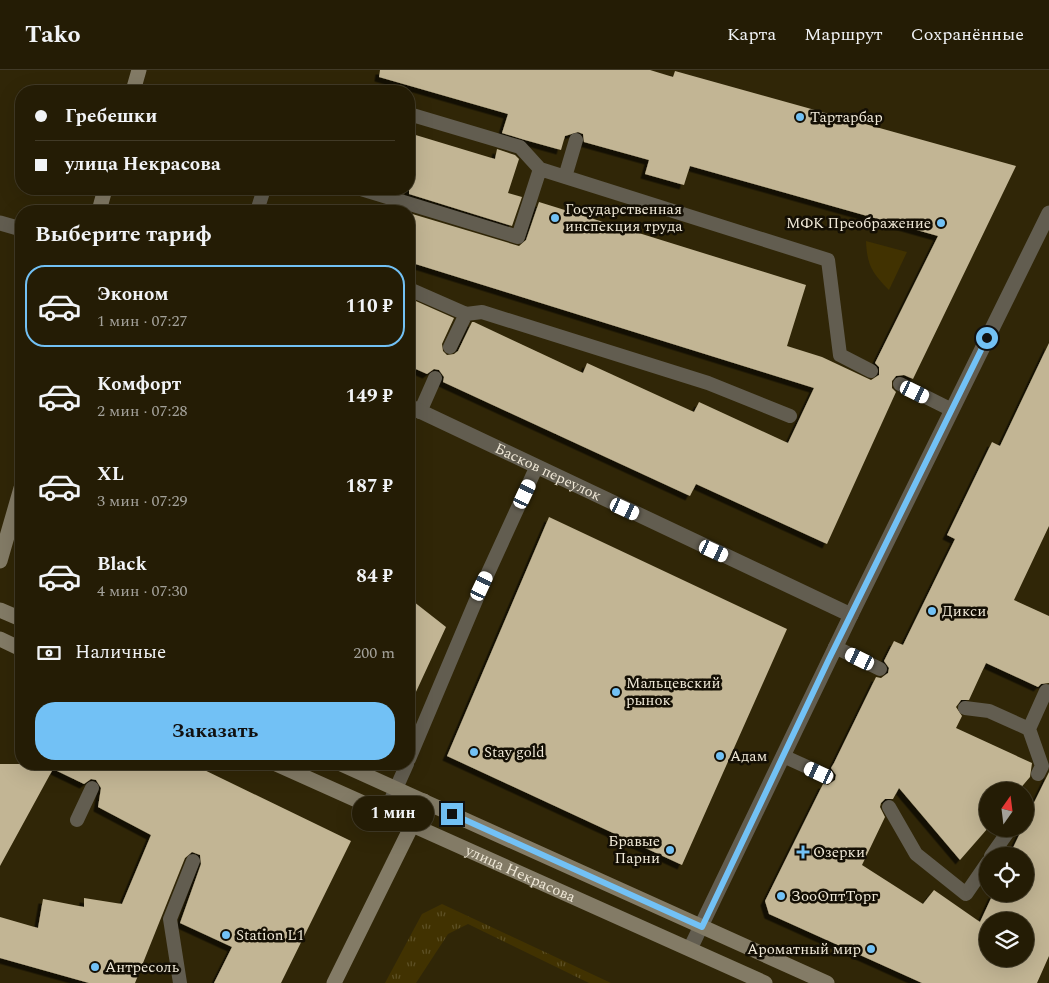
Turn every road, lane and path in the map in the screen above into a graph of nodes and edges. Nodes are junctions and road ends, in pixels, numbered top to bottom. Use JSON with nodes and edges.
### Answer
{"nodes":[{"id":1,"x":139,"y":70,"type":"edge"},
{"id":2,"x":135,"y":85,"type":"edge"},
{"id":3,"x":415,"y":116,"type":"edge"},
{"id":4,"x":576,"y":140,"type":"dead end"},
{"id":5,"x":540,"y":169,"type":"junction"},
{"id":6,"x":565,"y":177,"type":"junction"},
{"id":7,"x":381,"y":195,"type":"edge"},
{"id":8,"x":413,"y":205,"type":"edge"},
{"id":9,"x":415,"y":206,"type":"edge"},
{"id":10,"x":1049,"y":213,"type":"edge"},
{"id":11,"x":0,"y":223,"type":"edge"},
{"id":12,"x":15,"y":227,"type":"edge"},
{"id":13,"x":415,"y":292,"type":"edge"},
{"id":14,"x":466,"y":314,"type":"junction"},
{"id":15,"x":450,"y":347,"type":"dead end"},
{"id":16,"x":871,"y":370,"type":"dead end"},
{"id":17,"x":435,"y":378,"type":"dead end"},
{"id":18,"x":900,"y":384,"type":"dead end"},
{"id":19,"x":415,"y":408,"type":"edge"},
{"id":20,"x":415,"y":409,"type":"edge"},
{"id":21,"x":952,"y":410,"type":"junction"},
{"id":22,"x":790,"y":416,"type":"dead end"},
{"id":23,"x":536,"y":468,"type":"junction"},
{"id":24,"x":15,"y":509,"type":"edge"},
{"id":25,"x":0,"y":561,"type":"edge"},
{"id":26,"x":0,"y":610,"type":"edge"},
{"id":27,"x":851,"y":615,"type":"junction"},
{"id":28,"x":15,"y":617,"type":"edge"},
{"id":29,"x":0,"y":639,"type":"edge"},
{"id":30,"x":15,"y":646,"type":"edge"},
{"id":31,"x":835,"y":647,"type":"junction"},
{"id":32,"x":880,"y":669,"type":"dead end"},
{"id":33,"x":1046,"y":691,"type":"dead end"},
{"id":34,"x":965,"y":708,"type":"dead end"},
{"id":35,"x":1028,"y":729,"type":"junction"},
{"id":36,"x":415,"y":745,"type":"edge"},
{"id":37,"x":783,"y":756,"type":"junction"},
{"id":38,"x":289,"y":770,"type":"edge"},
{"id":39,"x":354,"y":770,"type":"edge"},
{"id":40,"x":404,"y":770,"type":"edge"},
{"id":41,"x":1038,"y":774,"type":"dead end"},
{"id":42,"x":827,"y":776,"type":"dead end"},
{"id":43,"x":92,"y":788,"type":"dead end"},
{"id":44,"x":396,"y":789,"type":"junction"},
{"id":45,"x":424,"y":801,"type":"junction"},
{"id":46,"x":890,"y":807,"type":"dead end"},
{"id":47,"x":385,"y":813,"type":"junction"},
{"id":48,"x":77,"y":820,"type":"dead end"},
{"id":49,"x":413,"y":825,"type":"junction"},
{"id":50,"x":192,"y":861,"type":"dead end"},
{"id":51,"x":979,"y":875,"type":"edge"},
{"id":52,"x":702,"y":927,"type":"junction"},
{"id":53,"x":690,"y":949,"type":"junction"},
{"id":54,"x":180,"y":983,"type":"edge"},
{"id":55,"x":334,"y":983,"type":"edge"},
{"id":56,"x":765,"y":983,"type":"edge"},
{"id":57,"x":827,"y":983,"type":"edge"}],
"edges":[{"from":1,"to":2,"type":"street"},
{"from":3,"to":5,"type":"lane"},
{"from":4,"to":6,"type":"lane"},
{"from":5,"to":6,"type":"lane"},
{"from":5,"to":9,"type":"lane"},
{"from":6,"to":16,"type":"lane"},
{"from":7,"to":8,"type":"lane"},
{"from":10,"to":21,"type":"street"},
{"from":11,"to":12,"type":"street"},
{"from":13,"to":14,"type":"lane"},
{"from":14,"to":15,"type":"lane"},
{"from":14,"to":22,"type":"lane"},
{"from":17,"to":19,"type":"lane"},
{"from":18,"to":21,"type":"lane"},
{"from":20,"to":23,"type":"street","name":"Басков переулок"},
{"from":21,"to":27,"type":"street"},
{"from":23,"to":27,"type":"street","name":"Басков переулок"},
{"from":23,"to":36,"type":"lane"},
{"from":24,"to":25,"type":"street"},
{"from":26,"to":28,"type":"street"},
{"from":27,"to":31,"type":"street"},
{"from":29,"to":30,"type":"street"},
{"from":31,"to":32,"type":"lane"},
{"from":31,"to":37,"type":"street"},
{"from":33,"to":35,"type":"lane"},
{"from":34,"to":35,"type":"lane"},
{"from":35,"to":41,"type":"lane"},
{"from":37,"to":42,"type":"lane"},
{"from":37,"to":52,"type":"street"},
{"from":38,"to":47,"type":"street","name":"улица Некрасова"},
{"from":39,"to":44,"type":"street","name":"улица Некрасова"},
{"from":40,"to":44,"type":"lane"},
{"from":43,"to":48,"type":"lane"},
{"from":44,"to":45,"type":"street","name":"улица Некрасова"},
{"from":44,"to":47,"type":"lane"},
{"from":45,"to":49,"type":"street"},
{"from":45,"to":52,"type":"street","name":"улица Некрасова"},
{"from":46,"to":51,"type":"lane"},
{"from":47,"to":49,"type":"street","name":"улица Некрасова"},
{"from":49,"to":53,"type":"street","name":"улица Некрасова"},
{"from":49,"to":55,"type":"street"},
{"from":50,"to":54,"type":"lane"},
{"from":52,"to":53,"type":"street"},
{"from":52,"to":57,"type":"street","name":"улица Некрасова"},
{"from":53,"to":56,"type":"street","name":"улица Некрасова"}]}
